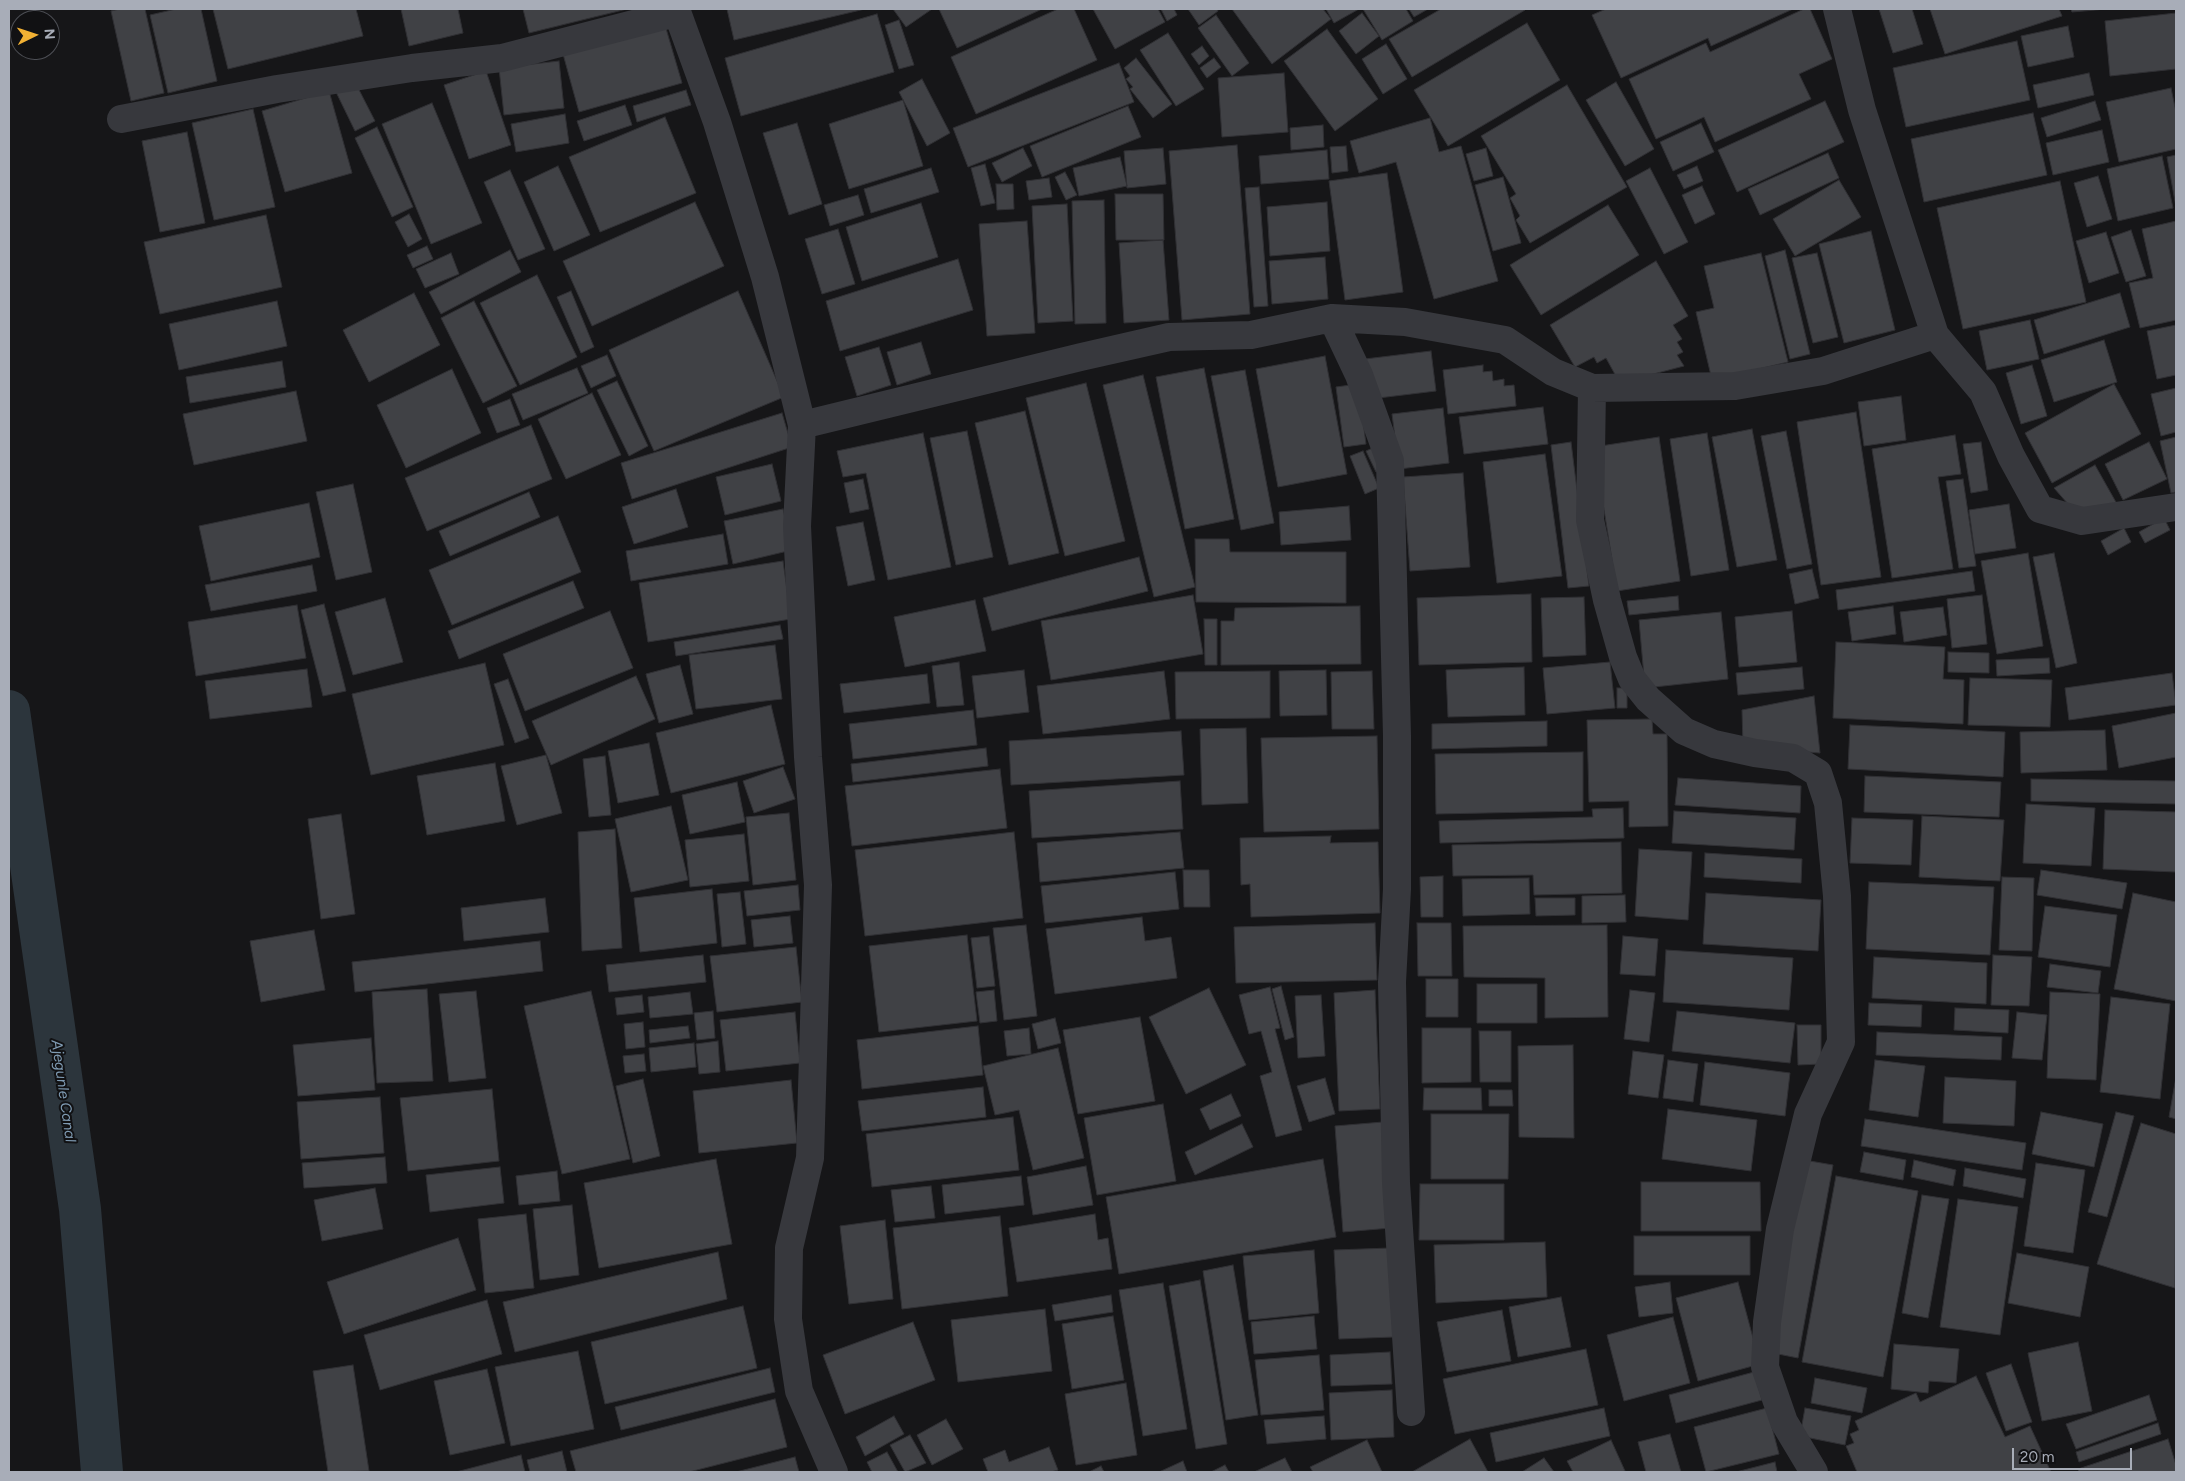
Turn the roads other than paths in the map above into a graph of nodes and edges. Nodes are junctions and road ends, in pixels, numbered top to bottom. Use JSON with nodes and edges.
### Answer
{"nodes":[{"id":1,"x":1837,"y":9,"type":"edge"},
{"id":2,"x":676,"y":11,"type":"edge"},
{"id":3,"x":121,"y":119,"type":"dead end"},
{"id":4,"x":1332,"y":318,"type":"junction"},
{"id":5,"x":1935,"y":335,"type":"junction"},
{"id":6,"x":1592,"y":388,"type":"junction"},
{"id":7,"x":802,"y":426,"type":"junction"},
{"id":8,"x":2176,"y":507,"type":"edge"},
{"id":9,"x":1411,"y":1412,"type":"dead end"},
{"id":10,"x":834,"y":1472,"type":"edge"},
{"id":11,"x":1814,"y":1472,"type":"edge"}],
"edges":[{"from":1,"to":5,"type":"street"},
{"from":2,"to":3,"type":"street"},
{"from":2,"to":7,"type":"street"},
{"from":4,"to":6,"type":"street"},
{"from":4,"to":7,"type":"street"},
{"from":4,"to":9,"type":"street"},
{"from":5,"to":6,"type":"street"},
{"from":5,"to":8,"type":"street"},
{"from":6,"to":11,"type":"street"},
{"from":7,"to":10,"type":"street"}]}
